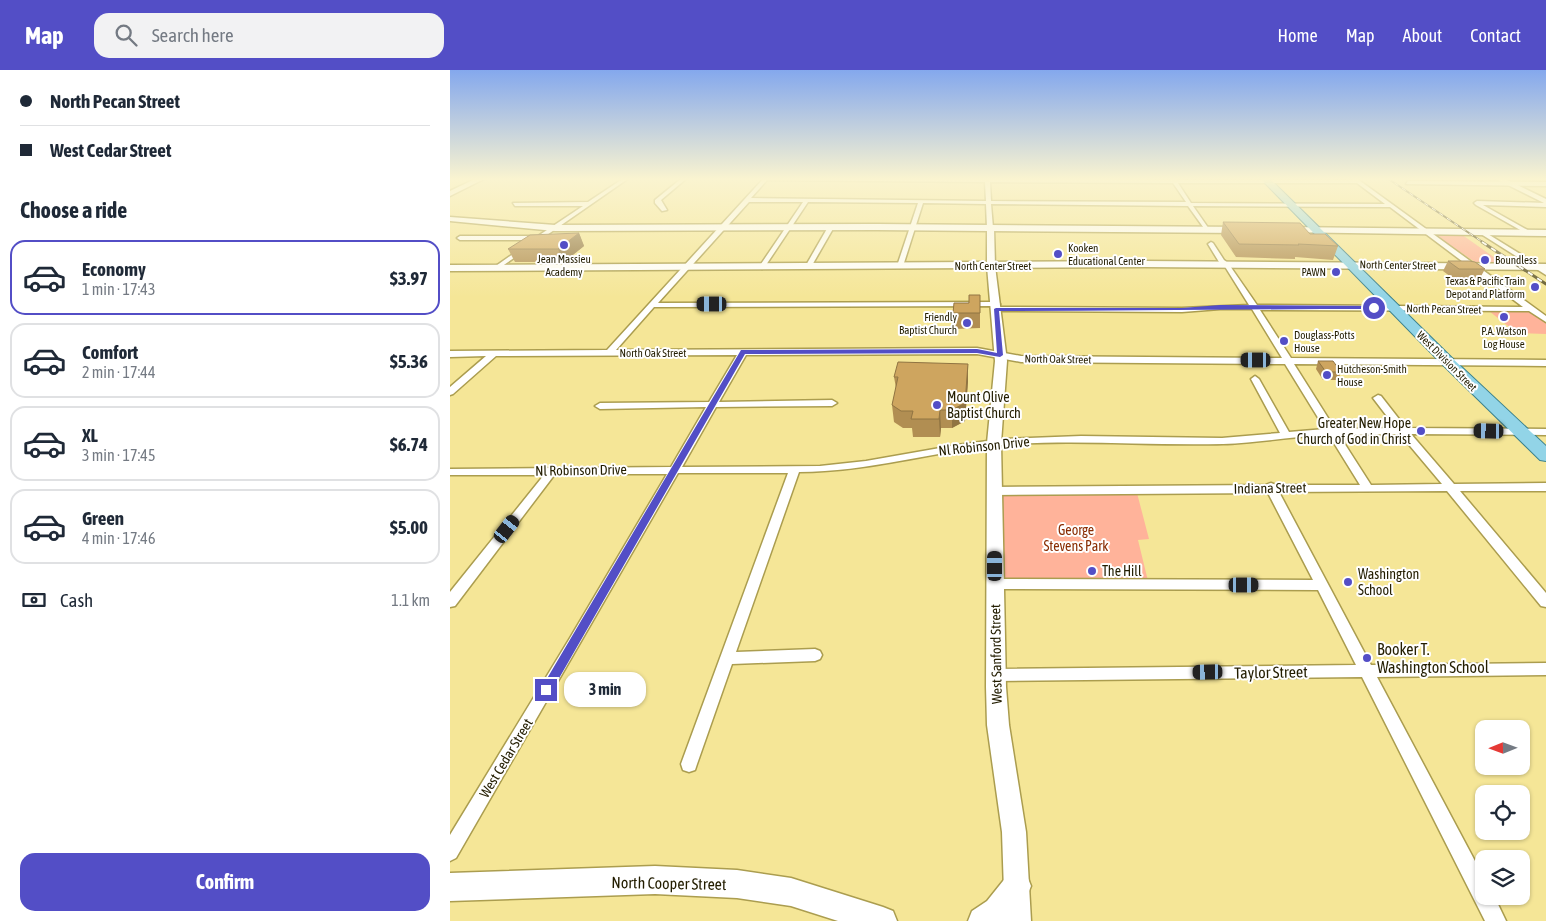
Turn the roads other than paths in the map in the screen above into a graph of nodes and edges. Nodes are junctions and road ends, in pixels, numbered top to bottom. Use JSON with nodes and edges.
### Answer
{"nodes":[{"id":1,"x":570,"y":218,"type":"edge"},
{"id":2,"x":732,"y":218,"type":"edge"},
{"id":3,"x":796,"y":218,"type":"edge"},
{"id":4,"x":915,"y":218,"type":"edge"},
{"id":5,"x":990,"y":218,"type":"edge"},
{"id":6,"x":1197,"y":218,"type":"edge"},
{"id":7,"x":1305,"y":218,"type":"edge"},
{"id":8,"x":1406,"y":218,"type":"edge"},
{"id":9,"x":1503,"y":218,"type":"edge"},
{"id":10,"x":450,"y":219,"type":"edge"},
{"id":11,"x":789,"y":227,"type":"junction"},
{"id":12,"x":831,"y":227,"type":"junction"},
{"id":13,"x":912,"y":227,"type":"junction"},
{"id":14,"x":555,"y":228,"type":"junction"},
{"id":15,"x":723,"y":228,"type":"junction"},
{"id":16,"x":990,"y":228,"type":"junction"},
{"id":17,"x":1203,"y":229,"type":"junction"},
{"id":18,"x":1256,"y":230,"type":"edge"},
{"id":19,"x":1274,"y":230,"type":"edge"},
{"id":20,"x":1317,"y":230,"type":"junction"},
{"id":21,"x":1426,"y":232,"type":"junction"},
{"id":22,"x":1483,"y":232,"type":"junction"},
{"id":23,"x":1529,"y":233,"type":"junction"},
{"id":24,"x":1546,"y":233,"type":"edge"},
{"id":25,"x":460,"y":238,"type":"dead end"},
{"id":26,"x":540,"y":238,"type":"junction"},
{"id":27,"x":1226,"y":264,"type":"junction"},
{"id":28,"x":1350,"y":264,"type":"junction"},
{"id":29,"x":900,"y":266,"type":"junction"},
{"id":30,"x":991,"y":266,"type":"junction"},
{"id":31,"x":1472,"y":266,"type":"junction"},
{"id":32,"x":688,"y":267,"type":"junction"},
{"id":33,"x":762,"y":267,"type":"junction"},
{"id":34,"x":808,"y":267,"type":"junction"},
{"id":35,"x":1541,"y":267,"type":"edge"},
{"id":36,"x":450,"y":268,"type":"edge"},
{"id":37,"x":496,"y":268,"type":"junction"},
{"id":38,"x":1546,"y":273,"type":"edge"},
{"id":39,"x":653,"y":304,"type":"junction"},
{"id":40,"x":996,"y":306,"type":"junction"},
{"id":41,"x":1254,"y":307,"type":"junction"},
{"id":42,"x":1394,"y":308,"type":"junction"},
{"id":43,"x":1531,"y":309,"type":"junction"},
{"id":44,"x":1546,"y":320,"type":"edge"},
{"id":45,"x":743,"y":352,"type":"junction"},
{"id":46,"x":609,"y":353,"type":"junction"},
{"id":47,"x":450,"y":354,"type":"edge"},
{"id":48,"x":494,"y":354,"type":"junction"},
{"id":49,"x":1000,"y":355,"type":"junction"},
{"id":50,"x":1288,"y":361,"type":"junction"},
{"id":51,"x":1447,"y":361,"type":"junction"},
{"id":52,"x":1546,"y":363,"type":"edge"},
{"id":53,"x":1255,"y":379,"type":"dead end"},
{"id":54,"x":450,"y":392,"type":"edge"},
{"id":55,"x":1378,"y":398,"type":"dead end"},
{"id":56,"x":832,"y":403,"type":"dead end"},
{"id":57,"x":713,"y":405,"type":"junction"},
{"id":58,"x":600,"y":406,"type":"dead end"},
{"id":59,"x":1404,"y":432,"type":"junction"},
{"id":60,"x":1520,"y":432,"type":"junction"},
{"id":61,"x":1546,"y":432,"type":"edge"},
{"id":62,"x":1331,"y":433,"type":"junction"},
{"id":63,"x":1286,"y":434,"type":"junction"},
{"id":64,"x":994,"y":443,"type":"junction"},
{"id":65,"x":1546,"y":456,"type":"edge"},
{"id":66,"x":795,"y":468,"type":"junction"},
{"id":67,"x":676,"y":469,"type":"junction"},
{"id":68,"x":553,"y":470,"type":"junction"},
{"id":69,"x":450,"y":472,"type":"edge"},
{"id":70,"x":1271,"y":487,"type":"junction"},
{"id":71,"x":1367,"y":487,"type":"junction"},
{"id":72,"x":1450,"y":487,"type":"junction"},
{"id":73,"x":1546,"y":487,"type":"edge"},
{"id":74,"x":994,"y":491,"type":"junction"},
{"id":75,"x":995,"y":584,"type":"junction"},
{"id":76,"x":1320,"y":585,"type":"junction"},
{"id":77,"x":450,"y":602,"type":"edge"},
{"id":78,"x":1546,"y":602,"type":"edge"},
{"id":79,"x":815,"y":655,"type":"dead end"},
{"id":80,"x":727,"y":658,"type":"junction"},
{"id":81,"x":1546,"y":669,"type":"edge"},
{"id":82,"x":1365,"y":671,"type":"junction"},
{"id":83,"x":996,"y":675,"type":"junction"},
{"id":84,"x":689,"y":764,"type":"dead end"},
{"id":85,"x":450,"y":852,"type":"edge"},
{"id":86,"x":1017,"y":886,"type":"junction"},
{"id":87,"x":450,"y":887,"type":"edge"},
{"id":88,"x":882,"y":921,"type":"edge"},
{"id":89,"x":982,"y":921,"type":"edge"},
{"id":90,"x":1018,"y":921,"type":"edge"},
{"id":91,"x":1496,"y":921,"type":"edge"}],
"edges":[{"from":1,"to":14,"type":"street"},
{"from":2,"to":15,"type":"street"},
{"from":3,"to":11,"type":"street"},
{"from":4,"to":13,"type":"street"},
{"from":5,"to":16,"type":"street"},
{"from":6,"to":17,"type":"street"},
{"from":7,"to":20,"type":"main road"},
{"from":8,"to":21,"type":"street"},
{"from":9,"to":23,"type":"street"},
{"from":10,"to":14,"type":"main road"},
{"from":11,"to":12,"type":"main road"},
{"from":11,"to":15,"type":"main road"},
{"from":11,"to":33,"type":"street"},
{"from":12,"to":13,"type":"main road"},
{"from":12,"to":34,"type":"street"},
{"from":13,"to":16,"type":"main road"},
{"from":13,"to":29,"type":"street"},
{"from":14,"to":15,"type":"main road"},
{"from":14,"to":26,"type":"street"},
{"from":15,"to":32,"type":"street"},
{"from":16,"to":17,"type":"main road"},
{"from":16,"to":30,"type":"street","name":"West Sanford Street"},
{"from":17,"to":18,"type":"main road"},
{"from":17,"to":27,"type":"street"},
{"from":19,"to":20,"type":"main road"},
{"from":20,"to":21,"type":"main road"},
{"from":20,"to":28,"type":"main road","name":"West Division Street"},
{"from":21,"to":22,"type":"main road"},
{"from":21,"to":31,"type":"street"},
{"from":22,"to":23,"type":"main road"},
{"from":22,"to":35,"type":"street"},
{"from":23,"to":24,"type":"main road"},
{"from":25,"to":26,"type":"street"},
{"from":26,"to":37,"type":"street"},
{"from":27,"to":28,"type":"main road","name":"North Center Street"},
{"from":27,"to":30,"type":"main road","name":"North Center Street"},
{"from":27,"to":41,"type":"street"},
{"from":28,"to":31,"type":"main road","name":"North Center Street"},
{"from":28,"to":42,"type":"main road","name":"West Division Street"},
{"from":29,"to":30,"type":"main road","name":"North Center Street"},
{"from":29,"to":34,"type":"main road","name":"North Center Street"},
{"from":30,"to":40,"type":"street","name":"West Sanford Street"},
{"from":31,"to":35,"type":"main road","name":"North Center Street"},
{"from":31,"to":43,"type":"street"},
{"from":32,"to":33,"type":"main road","name":"North Center Street"},
{"from":32,"to":37,"type":"main road","name":"North Center Street"},
{"from":32,"to":39,"type":"street"},
{"from":33,"to":34,"type":"main road","name":"North Center Street"},
{"from":35,"to":38,"type":"street"},
{"from":36,"to":37,"type":"main road","name":"North Center Street"},
{"from":39,"to":40,"type":"street","name":"North Pecan Street"},
{"from":39,"to":46,"type":"street"},
{"from":40,"to":41,"type":"street","name":"North Pecan Street"},
{"from":40,"to":49,"type":"street","name":"West Sanford Street"},
{"from":41,"to":42,"type":"street","name":"North Pecan Street"},
{"from":41,"to":50,"type":"street"},
{"from":42,"to":43,"type":"street","name":"North Pecan Street"},
{"from":42,"to":51,"type":"main road","name":"West Division Street"},
{"from":43,"to":44,"type":"street"},
{"from":45,"to":46,"type":"street","name":"North Oak Street"},
{"from":45,"to":49,"type":"street","name":"North Oak Street"},
{"from":45,"to":57,"type":"street","name":"West Cedar Street"},
{"from":46,"to":48,"type":"street","name":"North Oak Street"},
{"from":47,"to":48,"type":"street","name":"North Oak Street"},
{"from":48,"to":54,"type":"street"},
{"from":49,"to":50,"type":"street","name":"North Oak Street"},
{"from":49,"to":64,"type":"street","name":"West Sanford Street"},
{"from":50,"to":51,"type":"street","name":"North Oak Street"},
{"from":50,"to":62,"type":"street"},
{"from":51,"to":52,"type":"street","name":"North Oak Street"},
{"from":51,"to":60,"type":"main road","name":"West Division Street"},
{"from":53,"to":63,"type":"street"},
{"from":55,"to":59,"type":"street"},
{"from":56,"to":57,"type":"street"},
{"from":57,"to":58,"type":"street"},
{"from":57,"to":67,"type":"street","name":"West Cedar Street"},
{"from":59,"to":60,"type":"street","name":"Nl Robinson Drive"},
{"from":59,"to":62,"type":"street","name":"Nl Robinson Drive"},
{"from":59,"to":72,"type":"street"},
{"from":60,"to":61,"type":"street","name":"Nl Robinson Drive"},
{"from":60,"to":65,"type":"main road","name":"West Division Street"},
{"from":62,"to":63,"type":"street","name":"Nl Robinson Drive"},
{"from":62,"to":71,"type":"street"},
{"from":63,"to":64,"type":"street","name":"Nl Robinson Drive"},
{"from":64,"to":66,"type":"street","name":"Nl Robinson Drive"},
{"from":64,"to":74,"type":"street","name":"West Sanford Street"},
{"from":66,"to":67,"type":"street","name":"Nl Robinson Drive"},
{"from":66,"to":80,"type":"street"},
{"from":67,"to":68,"type":"street","name":"Nl Robinson Drive"},
{"from":67,"to":85,"type":"street","name":"West Cedar Street"},
{"from":68,"to":69,"type":"street","name":"Nl Robinson Drive"},
{"from":68,"to":77,"type":"street"},
{"from":70,"to":71,"type":"street","name":"Indiana Street"},
{"from":70,"to":74,"type":"street","name":"Indiana Street"},
{"from":70,"to":76,"type":"street"},
{"from":71,"to":72,"type":"street","name":"Indiana Street"},
{"from":72,"to":73,"type":"street","name":"Indiana Street"},
{"from":72,"to":78,"type":"street"},
{"from":74,"to":75,"type":"street","name":"West Sanford Street"},
{"from":75,"to":76,"type":"street"},
{"from":75,"to":83,"type":"street","name":"West Sanford Street"},
{"from":76,"to":82,"type":"street"},
{"from":79,"to":80,"type":"street"},
{"from":80,"to":84,"type":"street"},
{"from":81,"to":82,"type":"street","name":"Taylor Street"},
{"from":82,"to":83,"type":"street","name":"Taylor Street"},
{"from":82,"to":91,"type":"street"},
{"from":83,"to":86,"type":"street","name":"West Sanford Street"},
{"from":86,"to":89,"type":"main road"},
{"from":86,"to":90,"type":"street","name":"West Sanford Street"},
{"from":87,"to":88,"type":"main road","name":"North Cooper Street"}]}
